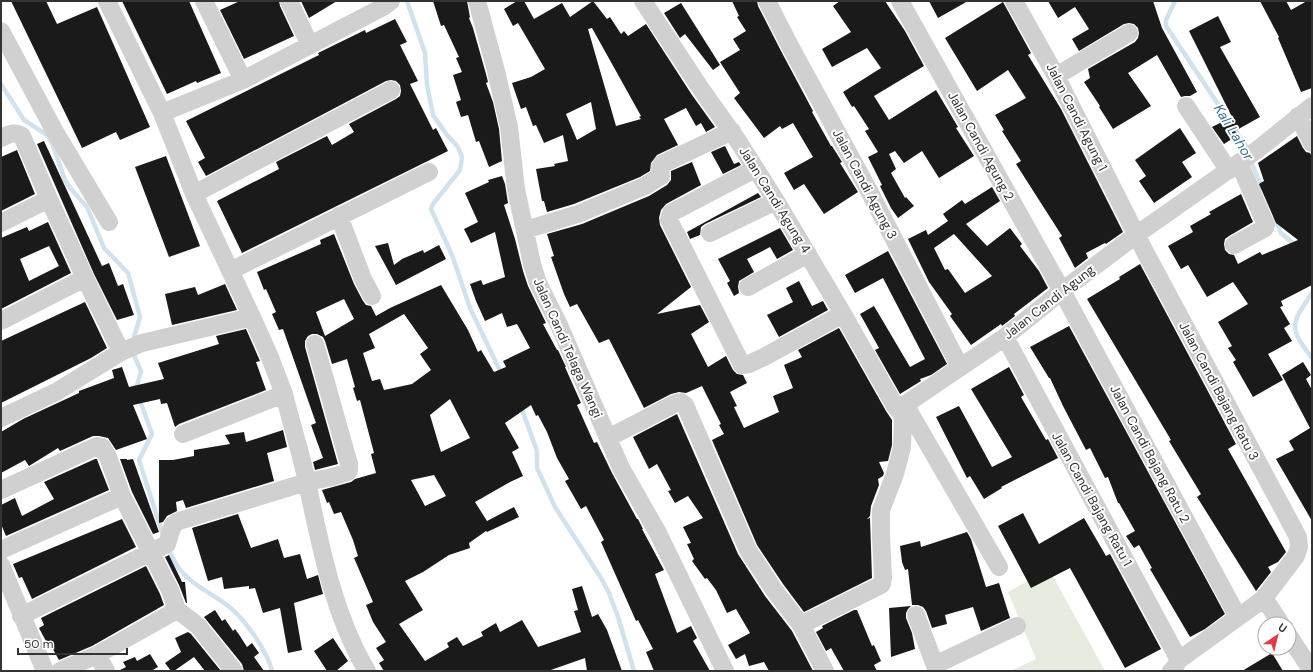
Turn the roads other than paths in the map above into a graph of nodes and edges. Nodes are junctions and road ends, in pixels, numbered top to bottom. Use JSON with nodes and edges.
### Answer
{"nodes":[{"id":1,"x":107,"y":1,"type":"edge"},
{"id":2,"x":204,"y":1,"type":"edge"},
{"id":3,"x":289,"y":1,"type":"edge"},
{"id":4,"x":391,"y":1,"type":"edge"},
{"id":5,"x":477,"y":1,"type":"edge"},
{"id":6,"x":643,"y":1,"type":"edge"},
{"id":7,"x":767,"y":1,"type":"edge"},
{"id":8,"x":900,"y":1,"type":"edge"},
{"id":9,"x":1014,"y":1,"type":"edge"},
{"id":10,"x":1,"y":31,"type":"edge"},
{"id":11,"x":1129,"y":33,"type":"dead end"},
{"id":12,"x":310,"y":45,"type":"junction"},
{"id":13,"x":1056,"y":76,"type":"junction"},
{"id":14,"x":243,"y":80,"type":"junction"},
{"id":15,"x":391,"y":90,"type":"dead end"},
{"id":16,"x":1186,"y":106,"type":"dead end"},
{"id":17,"x":1305,"y":111,"type":"edge"},
{"id":18,"x":162,"y":113,"type":"junction"},
{"id":19,"x":732,"y":131,"type":"junction"},
{"id":20,"x":1,"y":138,"type":"edge"},
{"id":21,"x":1312,"y":143,"type":"edge"},
{"id":22,"x":1243,"y":161,"type":"junction"},
{"id":23,"x":755,"y":169,"type":"junction"},
{"id":24,"x":429,"y":172,"type":"dead end"},
{"id":25,"x":194,"y":194,"type":"junction"},
{"id":26,"x":49,"y":199,"type":"junction"},
{"id":27,"x":776,"y":201,"type":"junction"},
{"id":28,"x":340,"y":216,"type":"junction"},
{"id":29,"x":108,"y":222,"type":"dead end"},
{"id":30,"x":1,"y":223,"type":"edge"},
{"id":31,"x":525,"y":230,"type":"junction"},
{"id":32,"x":710,"y":233,"type":"dead end"},
{"id":33,"x":1136,"y":235,"type":"junction"},
{"id":34,"x":1234,"y":245,"type":"dead end"},
{"id":35,"x":808,"y":254,"type":"junction"},
{"id":36,"x":230,"y":271,"type":"junction"},
{"id":37,"x":85,"y":278,"type":"junction"},
{"id":38,"x":748,"y":287,"type":"dead end"},
{"id":39,"x":1062,"y":291,"type":"junction"},
{"id":40,"x":372,"y":296,"type":"dead end"},
{"id":41,"x":843,"y":314,"type":"junction"},
{"id":42,"x":252,"y":317,"type":"junction"},
{"id":43,"x":1,"y":322,"type":"edge"},
{"id":44,"x":1005,"y":337,"type":"junction"},
{"id":45,"x":315,"y":344,"type":"dead end"},
{"id":46,"x":121,"y":352,"type":"junction"},
{"id":47,"x":960,"y":367,"type":"junction"},
{"id":48,"x":284,"y":394,"type":"junction"},
{"id":49,"x":900,"y":405,"type":"junction"},
{"id":50,"x":1,"y":418,"type":"edge"},
{"id":51,"x":183,"y":434,"type":"dead end"},
{"id":52,"x":608,"y":438,"type":"junction"},
{"id":53,"x":307,"y":482,"type":"junction"},
{"id":54,"x":1,"y":490,"type":"edge"},
{"id":55,"x":122,"y":496,"type":"junction"},
{"id":56,"x":1306,"y":549,"type":"edge"},
{"id":57,"x":1,"y":550,"type":"edge"},
{"id":58,"x":151,"y":553,"type":"junction"},
{"id":59,"x":1,"y":565,"type":"edge"},
{"id":60,"x":999,"y":567,"type":"dead end"},
{"id":61,"x":1264,"y":598,"type":"junction"},
{"id":62,"x":177,"y":610,"type":"junction"},
{"id":63,"x":916,"y":615,"type":"dead end"},
{"id":64,"x":22,"y":616,"type":"junction"},
{"id":65,"x":1276,"y":616,"type":"edge"},
{"id":66,"x":1238,"y":617,"type":"junction"},
{"id":67,"x":801,"y":625,"type":"junction"},
{"id":68,"x":1017,"y":626,"type":"dead end"},
{"id":69,"x":1297,"y":648,"type":"edge"},
{"id":70,"x":97,"y":654,"type":"junction"},
{"id":71,"x":1175,"y":665,"type":"edge"},
{"id":72,"x":359,"y":668,"type":"edge"},
{"id":73,"x":936,"y":668,"type":"edge"},
{"id":74,"x":46,"y":671,"type":"edge"},
{"id":75,"x":60,"y":671,"type":"edge"},
{"id":76,"x":106,"y":671,"type":"edge"},
{"id":77,"x":234,"y":671,"type":"edge"},
{"id":78,"x":725,"y":671,"type":"edge"},
{"id":79,"x":825,"y":671,"type":"edge"},
{"id":80,"x":1312,"y":671,"type":"edge"}],
"edges":[{"from":1,"to":18,"type":"street"},
{"from":2,"to":14,"type":"street"},
{"from":3,"to":12,"type":"street"},
{"from":4,"to":12,"type":"street"},
{"from":5,"to":31,"type":"street","name":"Jalan Candi Telaga Wangi"},
{"from":6,"to":19,"type":"street","name":"Jalan Candi Agung 4"},
{"from":7,"to":47,"type":"street","name":"Jalan Candi Agung 3"},
{"from":8,"to":39,"type":"street","name":"Jalan Candi Agung 2"},
{"from":9,"to":13,"type":"street","name":"Jalan Candi Agung 1"},
{"from":10,"to":29,"type":"street"},
{"from":11,"to":13,"type":"street"},
{"from":12,"to":14,"type":"street"},
{"from":13,"to":33,"type":"street","name":"Jalan Candi Agung 1"},
{"from":14,"to":18,"type":"street"},
{"from":15,"to":25,"type":"street"},
{"from":16,"to":22,"type":"street"},
{"from":17,"to":21,"type":"street"},
{"from":17,"to":22,"type":"street","name":"Jalan Candi Agung"},
{"from":18,"to":25,"type":"street"},
{"from":19,"to":23,"type":"street","name":"Jalan Candi Agung 4"},
{"from":19,"to":31,"type":"street"},
{"from":20,"to":26,"type":"street"},
{"from":22,"to":33,"type":"street","name":"Jalan Candi Agung"},
{"from":22,"to":34,"type":"street"},
{"from":23,"to":27,"type":"street","name":"Jalan Candi Agung 4"},
{"from":23,"to":41,"type":"street"},
{"from":24,"to":28,"type":"street"},
{"from":25,"to":36,"type":"street"},
{"from":26,"to":30,"type":"street"},
{"from":26,"to":37,"type":"street"},
{"from":27,"to":32,"type":"street"},
{"from":27,"to":35,"type":"street","name":"Jalan Candi Agung 4"},
{"from":28,"to":36,"type":"street"},
{"from":28,"to":40,"type":"street"},
{"from":31,"to":52,"type":"street","name":"Jalan Candi Telaga Wangi"},
{"from":33,"to":39,"type":"street","name":"Jalan Candi Agung"},
{"from":33,"to":56,"type":"street","name":"Jalan Candi Bajang Ratu 3"},
{"from":35,"to":38,"type":"street"},
{"from":35,"to":41,"type":"street","name":"Jalan Candi Agung 4"},
{"from":36,"to":42,"type":"street"},
{"from":37,"to":43,"type":"street"},
{"from":37,"to":46,"type":"street"},
{"from":39,"to":44,"type":"street","name":"Jalan Candi Agung"},
{"from":39,"to":66,"type":"street","name":"Jalan Candi Bajang Ratu 2"},
{"from":41,"to":49,"type":"street","name":"Jalan Candi Agung 4"},
{"from":42,"to":46,"type":"street"},
{"from":42,"to":48,"type":"street"},
{"from":44,"to":47,"type":"street","name":"Jalan Candi Agung"},
{"from":44,"to":71,"type":"street","name":"Jalan Candi Bajang Ratu 1"},
{"from":45,"to":53,"type":"street"},
{"from":46,"to":50,"type":"street"},
{"from":47,"to":49,"type":"street","name":"Jalan Candi Agung"},
{"from":48,"to":51,"type":"street"},
{"from":48,"to":53,"type":"street"},
{"from":49,"to":60,"type":"street"},
{"from":49,"to":67,"type":"street"},
{"from":52,"to":67,"type":"street"},
{"from":52,"to":78,"type":"street","name":"Jalan Candi Telaga Wangi"},
{"from":53,"to":58,"type":"street"},
{"from":53,"to":72,"type":"street"},
{"from":54,"to":55,"type":"street"},
{"from":55,"to":57,"type":"street"},
{"from":55,"to":58,"type":"street"},
{"from":56,"to":61,"type":"street"},
{"from":58,"to":62,"type":"street"},
{"from":58,"to":64,"type":"street"},
{"from":59,"to":64,"type":"street"},
{"from":61,"to":65,"type":"street"},
{"from":61,"to":66,"type":"street"},
{"from":62,"to":70,"type":"street"},
{"from":62,"to":77,"type":"street"},
{"from":63,"to":73,"type":"street"},
{"from":64,"to":74,"type":"street"},
{"from":66,"to":71,"type":"street"},
{"from":67,"to":79,"type":"street"},
{"from":68,"to":73,"type":"street"},
{"from":69,"to":80,"type":"street"},
{"from":70,"to":75,"type":"street"},
{"from":70,"to":76,"type":"street"}]}
